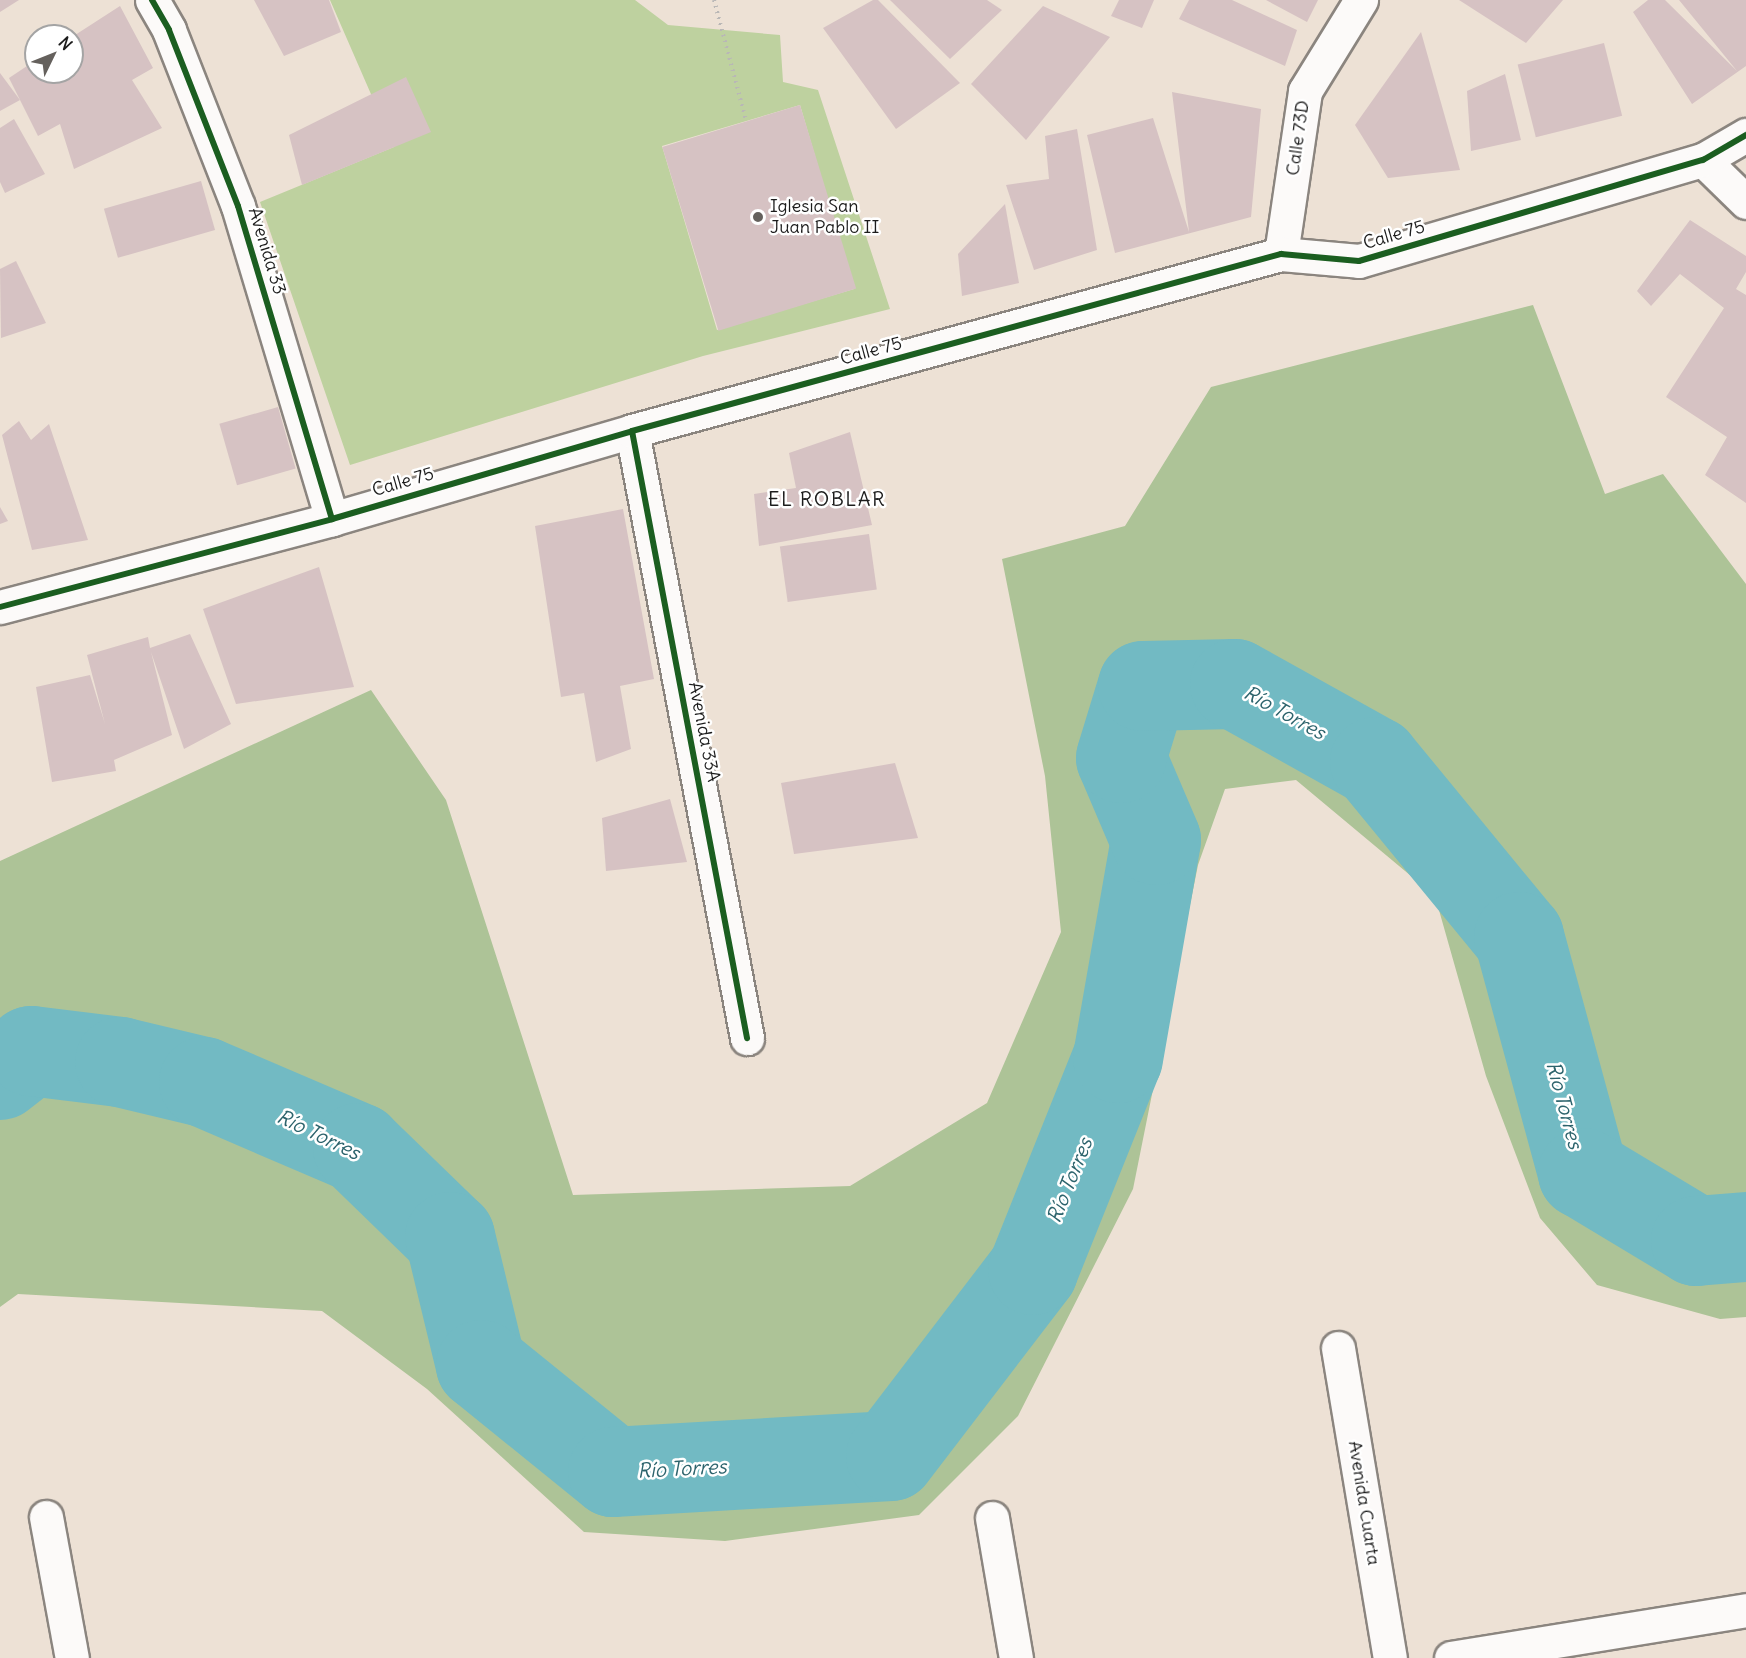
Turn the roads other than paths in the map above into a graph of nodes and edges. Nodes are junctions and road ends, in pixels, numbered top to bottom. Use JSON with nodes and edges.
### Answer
{"nodes":[{"id":1,"x":152,"y":0,"type":"edge"},
{"id":2,"x":1361,"y":0,"type":"edge"},
{"id":3,"x":1746,"y":135,"type":"edge"},
{"id":4,"x":1703,"y":160,"type":"junction"},
{"id":5,"x":1746,"y":202,"type":"edge"},
{"id":6,"x":1281,"y":254,"type":"junction"},
{"id":7,"x":632,"y":431,"type":"junction"},
{"id":8,"x":332,"y":519,"type":"junction"},
{"id":9,"x":0,"y":607,"type":"edge"},
{"id":10,"x":747,"y":1038,"type":"dead end"},
{"id":11,"x":1338,"y":1348,"type":"dead end"},
{"id":12,"x":46,"y":1517,"type":"dead end"},
{"id":13,"x":992,"y":1518,"type":"dead end"},
{"id":14,"x":1746,"y":1610,"type":"edge"},
{"id":15,"x":72,"y":1658,"type":"edge"},
{"id":16,"x":1016,"y":1658,"type":"edge"},
{"id":17,"x":1390,"y":1658,"type":"edge"},
{"id":18,"x":1451,"y":1658,"type":"edge"}],
"edges":[{"from":1,"to":8,"type":"street","name":"Avenida 33"},
{"from":2,"to":6,"type":"street","name":"Calle 73D"},
{"from":3,"to":4,"type":"street","name":"Calle 75"},
{"from":4,"to":5,"type":"street"},
{"from":4,"to":6,"type":"street","name":"Calle 75"},
{"from":6,"to":7,"type":"street","name":"Calle 75"},
{"from":7,"to":8,"type":"street","name":"Calle 75"},
{"from":7,"to":10,"type":"street","name":"Avenida 33A"},
{"from":8,"to":9,"type":"street","name":"Calle 75"},
{"from":11,"to":17,"type":"street","name":"Avenida Cuarta"},
{"from":12,"to":15,"type":"street"},
{"from":13,"to":16,"type":"street"},
{"from":14,"to":18,"type":"street"}]}
